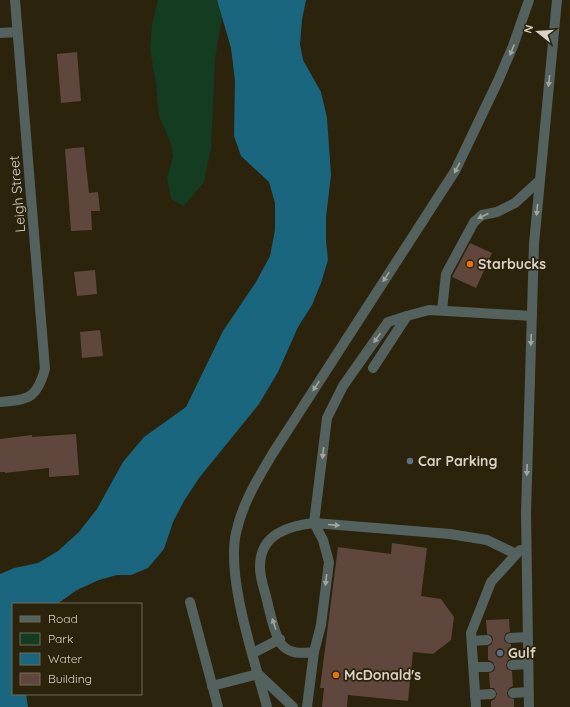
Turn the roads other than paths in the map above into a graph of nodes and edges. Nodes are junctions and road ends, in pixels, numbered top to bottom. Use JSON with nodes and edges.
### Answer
{"nodes":[{"id":1,"x":15,"y":0,"type":"edge"},
{"id":2,"x":529,"y":0,"type":"edge"},
{"id":3,"x":557,"y":0,"type":"edge"},
{"id":4,"x":18,"y":32,"type":"junction"},
{"id":5,"x":0,"y":33,"type":"edge"},
{"id":6,"x":539,"y":181,"type":"junction"},
{"id":7,"x":442,"y":310,"type":"junction"},
{"id":8,"x":407,"y":316,"type":"junction"},
{"id":9,"x":532,"y":316,"type":"junction"},
{"id":10,"x":373,"y":368,"type":"dead end"},
{"id":11,"x":0,"y":402,"type":"edge"},
{"id":12,"x":314,"y":523,"type":"junction"},
{"id":13,"x":526,"y":543,"type":"junction"},
{"id":14,"x":516,"y":554,"type":"junction"},
{"id":15,"x":190,"y":602,"type":"dead end"},
{"id":16,"x":527,"y":637,"type":"junction"},
{"id":17,"x":510,"y":638,"type":"dead end"},
{"id":18,"x":280,"y":639,"type":"junction"},
{"id":19,"x":487,"y":640,"type":"dead end"},
{"id":20,"x":472,"y":641,"type":"junction"},
{"id":21,"x":314,"y":652,"type":"junction"},
{"id":22,"x":253,"y":653,"type":"junction"},
{"id":23,"x":527,"y":664,"type":"junction"},
{"id":24,"x":512,"y":665,"type":"dead end"},
{"id":25,"x":474,"y":667,"type":"junction"},
{"id":26,"x":489,"y":667,"type":"dead end"},
{"id":27,"x":258,"y":674,"type":"junction"},
{"id":28,"x":212,"y":686,"type":"junction"},
{"id":29,"x":528,"y":692,"type":"junction"},
{"id":30,"x":513,"y":693,"type":"dead end"},
{"id":31,"x":490,"y":694,"type":"dead end"},
{"id":32,"x":476,"y":695,"type":"junction"},
{"id":33,"x":218,"y":707,"type":"edge"},
{"id":34,"x":267,"y":707,"type":"edge"},
{"id":35,"x":293,"y":707,"type":"edge"},
{"id":36,"x":306,"y":707,"type":"edge"},
{"id":37,"x":476,"y":707,"type":"edge"},
{"id":38,"x":529,"y":707,"type":"edge"}],
"edges":[{"from":1,"to":4,"type":"street","name":"Leigh Street"},
{"from":2,"to":22,"type":"street","one_way":true},
{"from":3,"to":6,"type":"street","one_way":true},
{"from":4,"to":5,"type":"street"},
{"from":4,"to":11,"type":"street","name":"Leigh Street"},
{"from":6,"to":7,"type":"street","one_way":true},
{"from":6,"to":9,"type":"street","one_way":true},
{"from":7,"to":8,"type":"street"},
{"from":7,"to":9,"type":"street"},
{"from":8,"to":10,"type":"street"},
{"from":8,"to":12,"type":"street","one_way":true},
{"from":9,"to":13,"type":"street","one_way":true},
{"from":12,"to":14,"type":"street","one_way":true},
{"from":18,"to":12,"type":"street","one_way":true},
{"from":12,"to":21,"type":"street","one_way":true},
{"from":13,"to":14,"type":"street"},
{"from":13,"to":16,"type":"street"},
{"from":14,"to":20,"type":"street"},
{"from":15,"to":28,"type":"street"},
{"from":16,"to":17,"type":"street"},
{"from":16,"to":23,"type":"street"},
{"from":18,"to":21,"type":"street"},
{"from":18,"to":22,"type":"street"},
{"from":19,"to":20,"type":"street"},
{"from":20,"to":25,"type":"street"},
{"from":21,"to":36,"type":"street"},
{"from":22,"to":27,"type":"street"},
{"from":23,"to":24,"type":"street"},
{"from":23,"to":29,"type":"street"},
{"from":25,"to":26,"type":"street"},
{"from":25,"to":32,"type":"street"},
{"from":27,"to":28,"type":"street"},
{"from":27,"to":34,"type":"street"},
{"from":27,"to":35,"type":"street"},
{"from":28,"to":33,"type":"street"},
{"from":29,"to":30,"type":"street"},
{"from":29,"to":38,"type":"street"},
{"from":31,"to":32,"type":"street"},
{"from":32,"to":37,"type":"street"}]}
